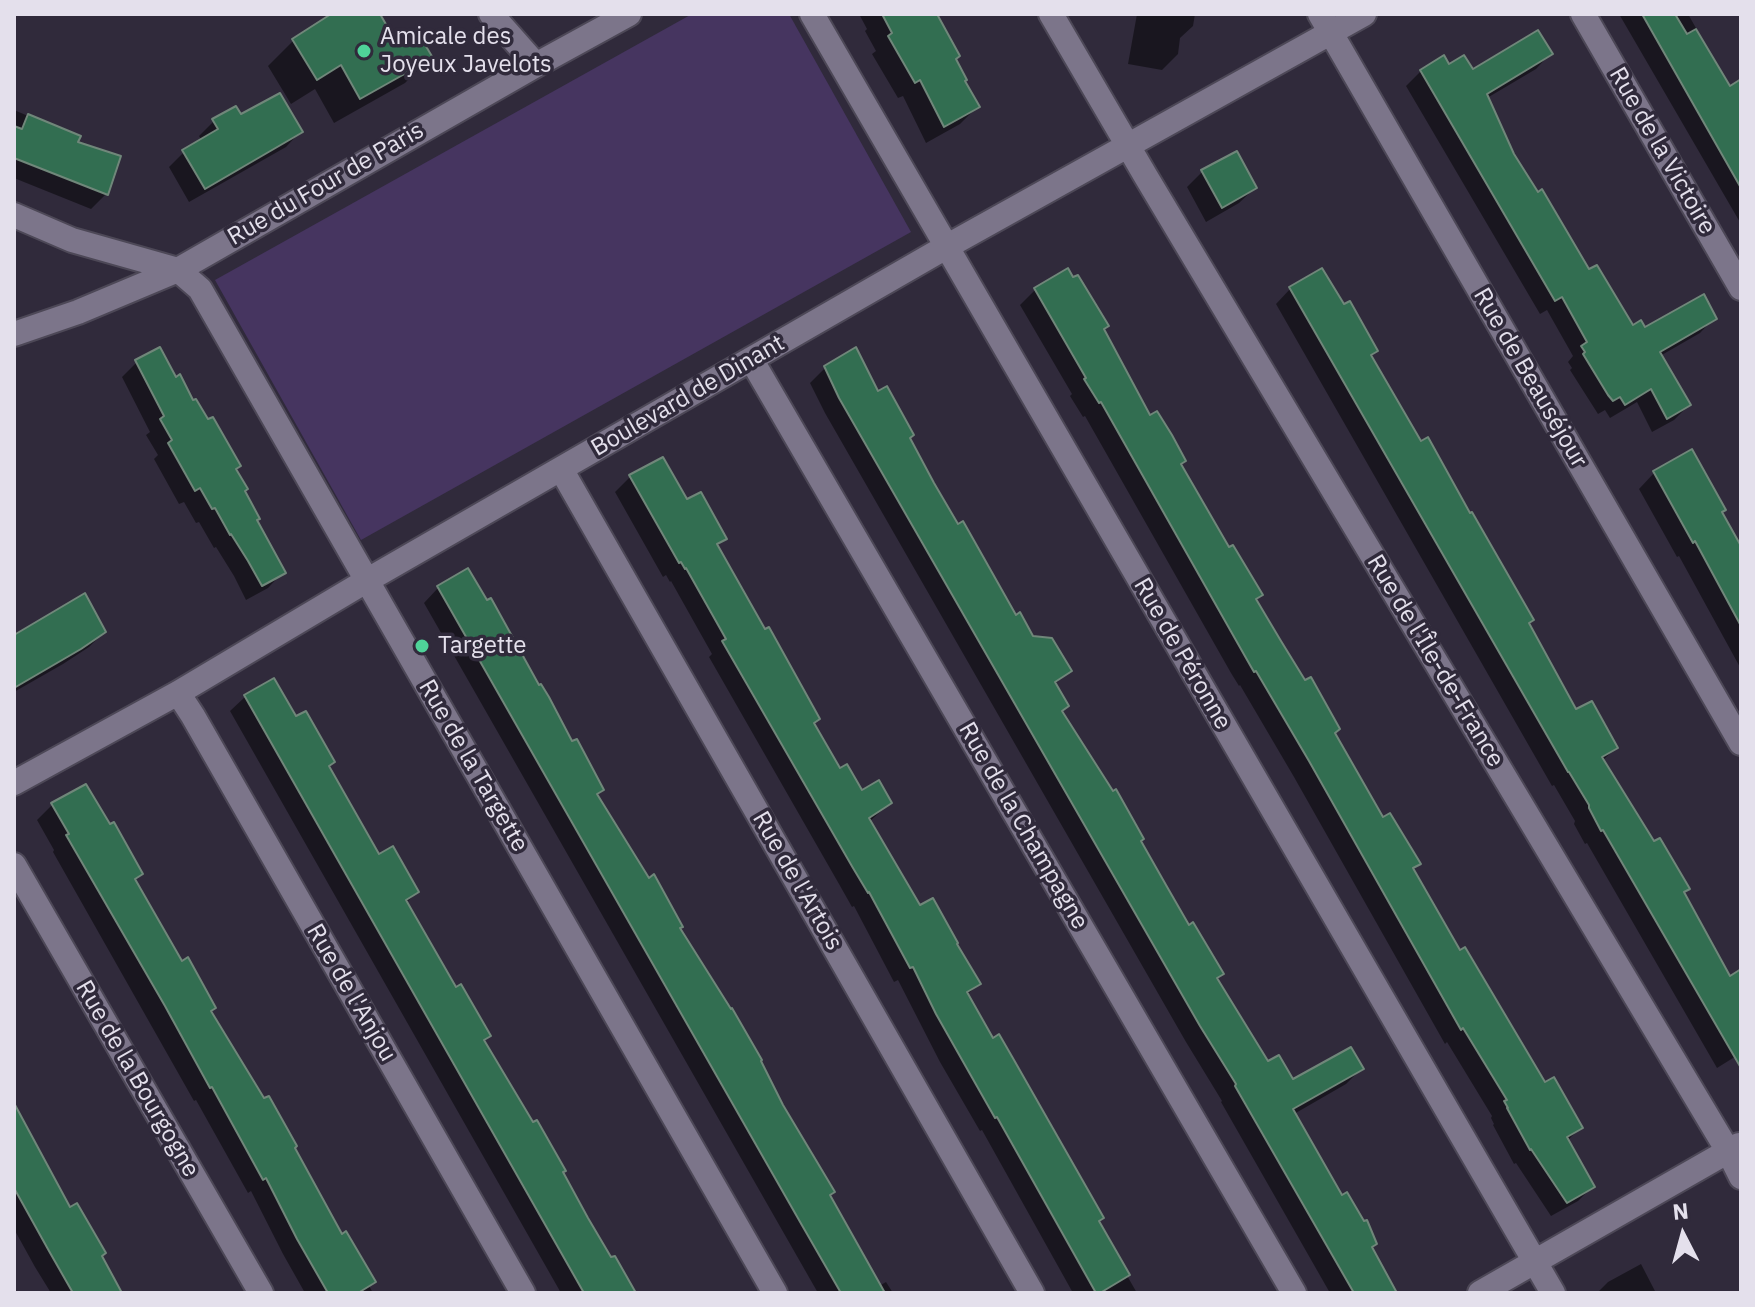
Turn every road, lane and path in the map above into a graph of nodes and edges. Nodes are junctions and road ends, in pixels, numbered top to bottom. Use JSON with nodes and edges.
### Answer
{"nodes":[{"id":1,"x":491,"y":14,"type":"edge"},
{"id":2,"x":629,"y":14,"type":"edge"},
{"id":3,"x":812,"y":14,"type":"edge"},
{"id":4,"x":1051,"y":14,"type":"edge"},
{"id":5,"x":1364,"y":14,"type":"edge"},
{"id":6,"x":1583,"y":14,"type":"edge"},
{"id":7,"x":1325,"y":23,"type":"edge"},
{"id":8,"x":536,"y":65,"type":"junction"},
{"id":9,"x":1128,"y":145,"type":"junction"},
{"id":10,"x":14,"y":215,"type":"edge"},
{"id":11,"x":946,"y":247,"type":"junction"},
{"id":12,"x":178,"y":270,"type":"junction"},
{"id":13,"x":1741,"y":288,"type":"edge"},
{"id":14,"x":14,"y":334,"type":"edge"},
{"id":15,"x":751,"y":359,"type":"junction"},
{"id":16,"x":561,"y":469,"type":"junction"},
{"id":17,"x":366,"y":581,"type":"junction"},
{"id":18,"x":178,"y":693,"type":"junction"},
{"id":19,"x":1741,"y":743,"type":"edge"},
{"id":20,"x":14,"y":783,"type":"edge"},
{"id":21,"x":14,"y":865,"type":"edge"},
{"id":22,"x":1734,"y":1148,"type":"edge"},
{"id":23,"x":1741,"y":1177,"type":"edge"},
{"id":24,"x":1534,"y":1261,"type":"junction"},
{"id":25,"x":261,"y":1293,"type":"edge"},
{"id":26,"x":523,"y":1293,"type":"edge"},
{"id":27,"x":775,"y":1293,"type":"edge"},
{"id":28,"x":1032,"y":1293,"type":"edge"},
{"id":29,"x":1294,"y":1293,"type":"edge"},
{"id":30,"x":1480,"y":1293,"type":"edge"},
{"id":31,"x":1553,"y":1293,"type":"edge"}],
"edges":[{"from":1,"to":8,"type":"street"},
{"from":2,"to":8,"type":"street","name":"Rue du Four de Paris"},
{"from":3,"to":11,"type":"street","name":"Rue de Péronne"},
{"from":4,"to":9,"type":"street","name":"Rue de l'Île-de-France"},
{"from":5,"to":7,"type":"street","name":"Boulevard de Dinant"},
{"from":6,"to":13,"type":"street","name":"Rue de la Victoire"},
{"from":7,"to":9,"type":"street","name":"Boulevard de Dinant"},
{"from":7,"to":19,"type":"street","name":"Rue de Beauséjour"},
{"from":8,"to":12,"type":"street","name":"Rue du Four de Paris"},
{"from":9,"to":11,"type":"street","name":"Boulevard de Dinant"},
{"from":9,"to":22,"type":"street","name":"Rue de l'Île-de-France"},
{"from":10,"to":12,"type":"street"},
{"from":11,"to":15,"type":"street","name":"Boulevard de Dinant"},
{"from":11,"to":24,"type":"street","name":"Rue de Péronne"},
{"from":12,"to":14,"type":"street","name":"Rue du Four de Paris"},
{"from":12,"to":17,"type":"street","name":"Rue de la Targette"},
{"from":15,"to":16,"type":"street","name":"Boulevard de Dinant"},
{"from":15,"to":29,"type":"street","name":"Rue de la Champagne"},
{"from":16,"to":17,"type":"street","name":"Boulevard de Dinant"},
{"from":16,"to":28,"type":"street","name":"Rue de l'Artois"},
{"from":17,"to":18,"type":"street","name":"Boulevard de Dinant"},
{"from":17,"to":27,"type":"street","name":"Rue de la Targette"},
{"from":18,"to":20,"type":"street","name":"Boulevard de Dinant"},
{"from":18,"to":26,"type":"street","name":"Rue de l'Anjou"},
{"from":21,"to":25,"type":"street","name":"Rue de la Bourgogne"},
{"from":22,"to":23,"type":"street","name":"Rue de l'Île-de-France"},
{"from":22,"to":24,"type":"street"},
{"from":24,"to":30,"type":"street"},
{"from":24,"to":31,"type":"street","name":"Rue de Péronne"}]}
